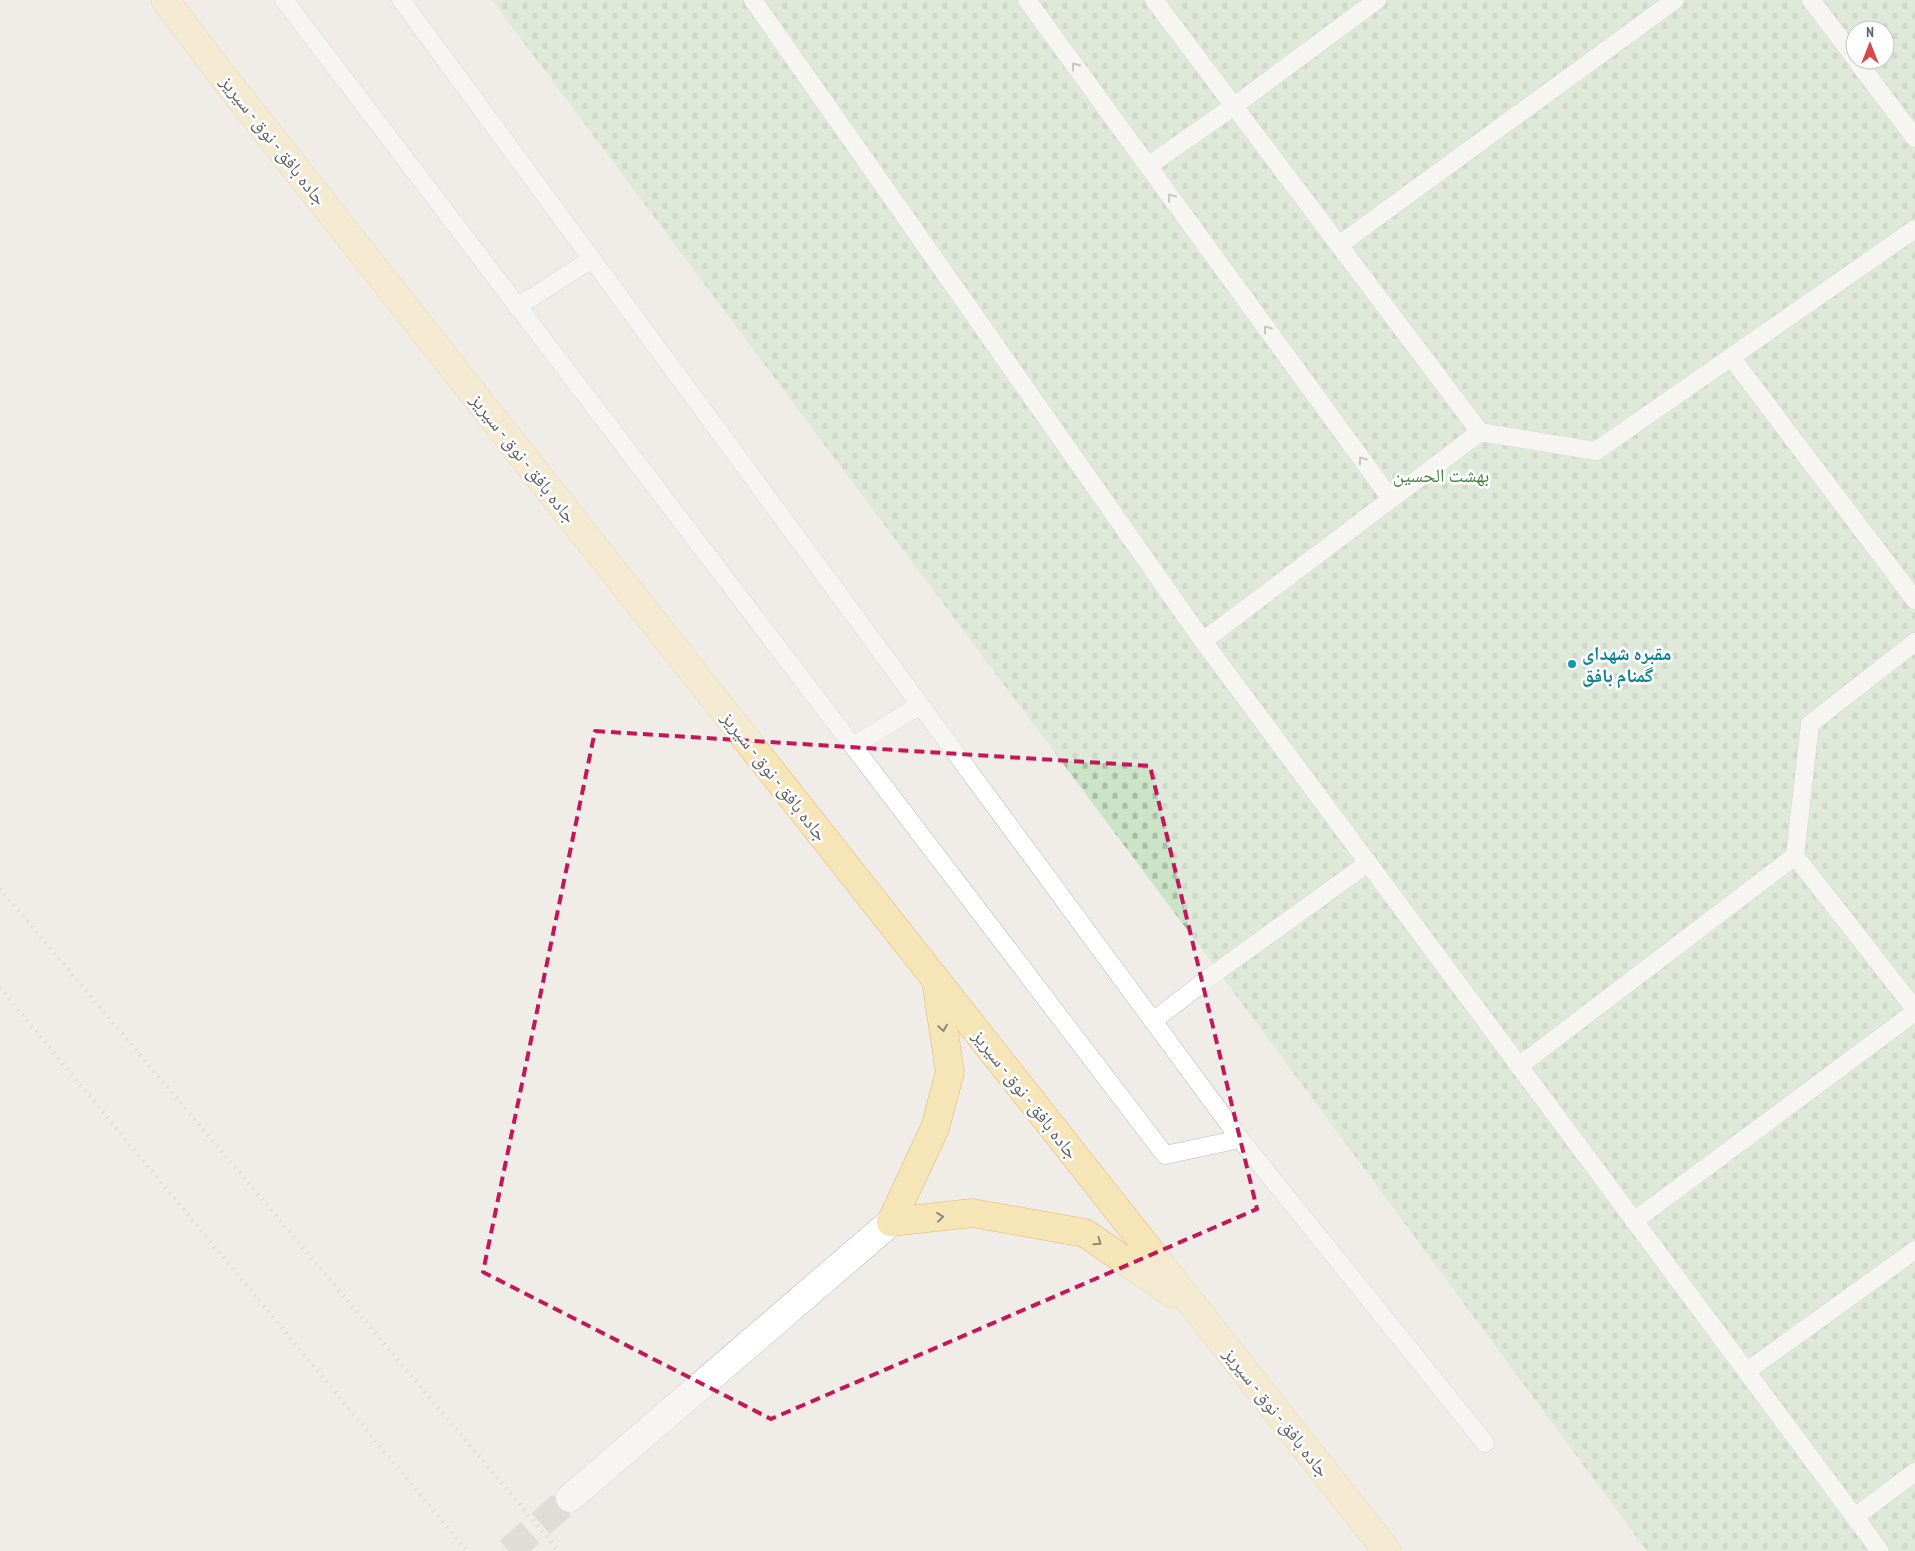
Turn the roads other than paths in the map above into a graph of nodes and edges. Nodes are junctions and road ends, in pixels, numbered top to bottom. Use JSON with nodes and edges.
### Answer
{"nodes":[{"id":1,"x":165,"y":0,"type":"edge"},
{"id":2,"x":284,"y":0,"type":"edge"},
{"id":3,"x":401,"y":0,"type":"edge"},
{"id":4,"x":753,"y":0,"type":"edge"},
{"id":5,"x":1027,"y":0,"type":"edge"},
{"id":6,"x":1154,"y":0,"type":"edge"},
{"id":7,"x":1377,"y":0,"type":"edge"},
{"id":8,"x":1675,"y":0,"type":"edge"},
{"id":9,"x":1812,"y":0,"type":"edge"},
{"id":10,"x":1845,"y":44,"type":"edge"},
{"id":11,"x":1864,"y":70,"type":"edge"},
{"id":12,"x":1234,"y":106,"type":"junction"},
{"id":13,"x":1915,"y":138,"type":"edge"},
{"id":14,"x":1148,"y":166,"type":"junction"},
{"id":15,"x":1915,"y":229,"type":"edge"},
{"id":16,"x":1338,"y":245,"type":"junction"},
{"id":17,"x":592,"y":259,"type":"junction"},
{"id":18,"x":517,"y":306,"type":"junction"},
{"id":19,"x":1731,"y":357,"type":"junction"},
{"id":20,"x":1480,"y":432,"type":"junction"},
{"id":21,"x":1391,"y":499,"type":"junction"},
{"id":22,"x":1915,"y":600,"type":"edge"},
{"id":23,"x":1203,"y":642,"type":"junction"},
{"id":24,"x":1915,"y":642,"type":"edge"},
{"id":25,"x":920,"y":705,"type":"junction"},
{"id":26,"x":853,"y":746,"type":"junction"},
{"id":27,"x":1795,"y":856,"type":"junction"},
{"id":28,"x":1368,"y":863,"type":"junction"},
{"id":29,"x":936,"y":980,"type":"junction"},
{"id":30,"x":1915,"y":1010,"type":"edge"},
{"id":31,"x":1153,"y":1021,"type":"junction"},
{"id":32,"x":1519,"y":1066,"type":"junction"},
{"id":33,"x":1240,"y":1139,"type":"junction"},
{"id":34,"x":1634,"y":1221,"type":"junction"},
{"id":35,"x":891,"y":1222,"type":"junction"},
{"id":36,"x":1915,"y":1250,"type":"edge"},
{"id":37,"x":1196,"y":1310,"type":"junction"},
{"id":38,"x":1747,"y":1371,"type":"junction"},
{"id":39,"x":1485,"y":1443,"type":"dead end"},
{"id":40,"x":1915,"y":1472,"type":"edge"},
{"id":41,"x":570,"y":1498,"type":"tunnel mouth"},
{"id":42,"x":1855,"y":1517,"type":"junction"},
{"id":43,"x":1387,"y":1551,"type":"edge"},
{"id":44,"x":1880,"y":1551,"type":"edge"}],
"edges":[{"from":1,"to":29,"type":"main road","name":"جاده بافق - نوق - سیریز"},
{"from":2,"to":18,"type":"lane"},
{"from":3,"to":17,"type":"lane"},
{"from":4,"to":23,"type":"lane"},
{"from":14,"to":5,"type":"lane","one_way":true},
{"from":6,"to":12,"type":"lane"},
{"from":7,"to":12,"type":"lane"},
{"from":8,"to":16,"type":"lane"},
{"from":9,"to":10,"type":"lane"},
{"from":11,"to":13,"type":"lane"},
{"from":12,"to":14,"type":"lane"},
{"from":12,"to":16,"type":"lane"},
{"from":21,"to":14,"type":"lane","one_way":true},
{"from":15,"to":19,"type":"lane"},
{"from":16,"to":20,"type":"lane"},
{"from":17,"to":18,"type":"lane"},
{"from":17,"to":25,"type":"lane"},
{"from":18,"to":26,"type":"lane"},
{"from":19,"to":20,"type":"lane"},
{"from":19,"to":22,"type":"lane"},
{"from":20,"to":21,"type":"lane"},
{"from":21,"to":23,"type":"lane"},
{"from":23,"to":28,"type":"lane"},
{"from":24,"to":27,"type":"lane"},
{"from":25,"to":26,"type":"lane"},
{"from":25,"to":31,"type":"lane"},
{"from":26,"to":33,"type":"lane"},
{"from":27,"to":30,"type":"lane"},
{"from":27,"to":32,"type":"lane"},
{"from":28,"to":31,"type":"lane"},
{"from":28,"to":32,"type":"lane"},
{"from":29,"to":35,"type":"main road","one_way":true},
{"from":29,"to":37,"type":"main road","name":"جاده بافق - نوق - سیریز"},
{"from":30,"to":34,"type":"lane"},
{"from":31,"to":33,"type":"lane"},
{"from":32,"to":34,"type":"lane"},
{"from":33,"to":39,"type":"lane"},
{"from":34,"to":38,"type":"lane"},
{"from":35,"to":37,"type":"main road","one_way":true},
{"from":35,"to":41,"type":"street"},
{"from":36,"to":38,"type":"lane"},
{"from":37,"to":43,"type":"main road","name":"جاده بافق - نوق - سیریز"},
{"from":38,"to":42,"type":"lane"},
{"from":40,"to":42,"type":"lane"},
{"from":42,"to":44,"type":"lane"}]}
